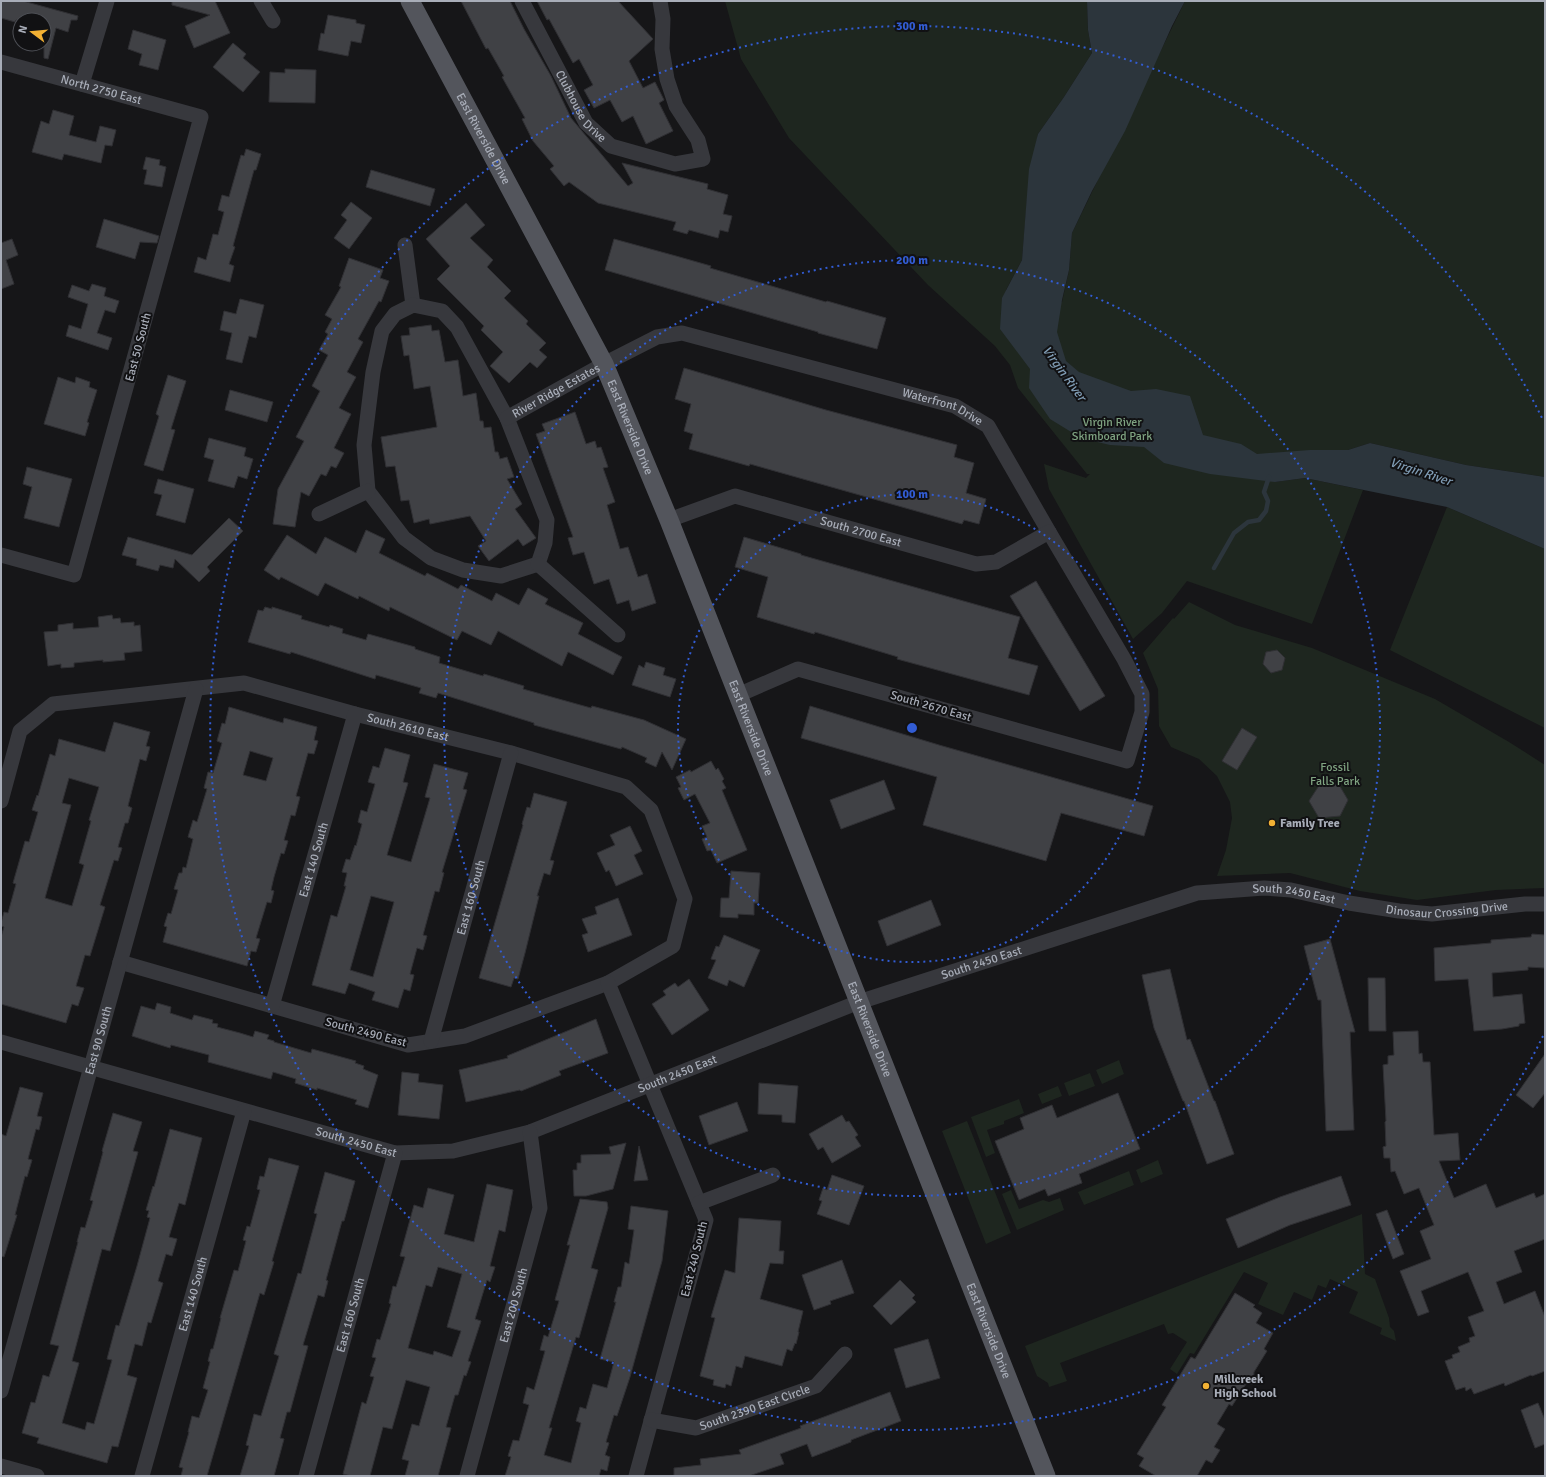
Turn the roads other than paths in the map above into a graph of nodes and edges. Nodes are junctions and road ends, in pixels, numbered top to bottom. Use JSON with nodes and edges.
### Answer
{"nodes":[{"id":1,"x":107,"y":1,"type":"edge"},
{"id":2,"x":260,"y":1,"type":"edge"},
{"id":3,"x":410,"y":1,"type":"edge"},
{"id":4,"x":522,"y":1,"type":"edge"},
{"id":5,"x":660,"y":1,"type":"edge"},
{"id":6,"x":273,"y":21,"type":"dead end"},
{"id":7,"x":1,"y":62,"type":"edge"},
{"id":8,"x":82,"y":84,"type":"junction"},
{"id":9,"x":201,"y":117,"type":"joint"},
{"id":10,"x":404,"y":245,"type":"dead end"},
{"id":11,"x":413,"y":305,"type":"junction"},
{"id":12,"x":604,"y":364,"type":"junction"},
{"id":13,"x":507,"y":418,"type":"junction"},
{"id":14,"x":368,"y":491,"type":"junction"},
{"id":15,"x":319,"y":514,"type":"dead end"},
{"id":16,"x":669,"y":520,"type":"junction"},
{"id":17,"x":1049,"y":532,"type":"junction"},
{"id":18,"x":1,"y":555,"type":"edge"},
{"id":19,"x":538,"y":564,"type":"junction"},
{"id":20,"x":618,"y":635,"type":"dead end"},
{"id":21,"x":196,"y":689,"type":"junction"},
{"id":22,"x":738,"y":695,"type":"junction"},
{"id":23,"x":355,"y":714,"type":"junction"},
{"id":24,"x":511,"y":754,"type":"junction"},
{"id":25,"x":1127,"y":761,"type":"joint"},
{"id":26,"x":1,"y":801,"type":"edge"},
{"id":27,"x":1349,"y":903,"type":"joint"},
{"id":28,"x":1545,"y":904,"type":"edge"},
{"id":29,"x":673,"y":946,"type":"joint"},
{"id":30,"x":120,"y":962,"type":"junction"},
{"id":31,"x":608,"y":983,"type":"junction"},
{"id":32,"x":859,"y":1002,"type":"junction"},
{"id":33,"x":272,"y":1006,"type":"junction"},
{"id":34,"x":431,"y":1041,"type":"junction"},
{"id":35,"x":1,"y":1042,"type":"edge"},
{"id":36,"x":91,"y":1068,"type":"junction"},
{"id":37,"x":650,"y":1085,"type":"junction"},
{"id":38,"x":244,"y":1111,"type":"junction"},
{"id":39,"x":530,"y":1132,"type":"junction"},
{"id":40,"x":395,"y":1153,"type":"junction"},
{"id":41,"x":773,"y":1175,"type":"dead end"},
{"id":42,"x":699,"y":1203,"type":"junction"},
{"id":43,"x":845,"y":1354,"type":"dead end"},
{"id":44,"x":1,"y":1391,"type":"edge"},
{"id":45,"x":651,"y":1420,"type":"junction"},
{"id":46,"x":1,"y":1466,"type":"edge"},
{"id":47,"x":37,"y":1476,"type":"edge"},
{"id":48,"x":142,"y":1476,"type":"edge"},
{"id":49,"x":306,"y":1476,"type":"edge"},
{"id":50,"x":467,"y":1476,"type":"edge"},
{"id":51,"x":636,"y":1476,"type":"edge"},
{"id":52,"x":1046,"y":1476,"type":"edge"}],
"edges":[{"from":1,"to":8,"type":"street"},
{"from":2,"to":6,"type":"street"},
{"from":3,"to":12,"type":"main road","name":"East Riverside Drive"},
{"from":4,"to":5,"type":"street","name":"Clubhouse Drive"},
{"from":7,"to":8,"type":"street","name":"North 2750 East"},
{"from":8,"to":9,"type":"street","name":"North 2750 East"},
{"from":9,"to":18,"type":"street","name":"East 50 South"},
{"from":10,"to":11,"type":"street"},
{"from":11,"to":13,"type":"street","name":"River Ridge Estates"},
{"from":11,"to":14,"type":"street"},
{"from":12,"to":13,"type":"street","name":"River Ridge Estates"},
{"from":12,"to":16,"type":"main road","name":"East Riverside Drive"},
{"from":12,"to":17,"type":"street","name":"Waterfront Drive"},
{"from":13,"to":19,"type":"street","name":"River Ridge Estates"},
{"from":14,"to":15,"type":"street"},
{"from":14,"to":19,"type":"street"},
{"from":16,"to":17,"type":"street","name":"South 2700 East"},
{"from":16,"to":22,"type":"main road","name":"East Riverside Drive"},
{"from":17,"to":25,"type":"street","name":"Waterfront Drive"},
{"from":19,"to":20,"type":"street"},
{"from":21,"to":23,"type":"street","name":"South 2610 East"},
{"from":21,"to":26,"type":"street","name":"South 2610 East"},
{"from":21,"to":30,"type":"street","name":"East 90 South"},
{"from":22,"to":25,"type":"street","name":"South 2670 East"},
{"from":22,"to":32,"type":"main road","name":"East Riverside Drive"},
{"from":23,"to":24,"type":"street","name":"South 2610 East"},
{"from":23,"to":33,"type":"street","name":"East 140 South"},
{"from":24,"to":29,"type":"street","name":"South 2610 East"},
{"from":24,"to":34,"type":"street","name":"East 160 South"},
{"from":27,"to":28,"type":"street","name":"Dinosaur Crossing Drive"},
{"from":27,"to":32,"type":"street","name":"South 2450 East"},
{"from":29,"to":31,"type":"street","name":"South 2490 East"},
{"from":30,"to":33,"type":"street","name":"South 2490 East"},
{"from":30,"to":36,"type":"street","name":"East 90 South"},
{"from":31,"to":34,"type":"street","name":"South 2490 East"},
{"from":31,"to":37,"type":"street","name":"East 240 South"},
{"from":32,"to":37,"type":"street","name":"South 2450 East"},
{"from":32,"to":52,"type":"main road","name":"East Riverside Drive"},
{"from":33,"to":34,"type":"street","name":"South 2490 East"},
{"from":35,"to":36,"type":"street","name":"South 2450 East"},
{"from":36,"to":38,"type":"street","name":"South 2450 East"},
{"from":36,"to":44,"type":"street","name":"East 90 South"},
{"from":37,"to":39,"type":"street","name":"South 2450 East"},
{"from":37,"to":42,"type":"street","name":"East 240 South"},
{"from":38,"to":40,"type":"street","name":"South 2450 East"},
{"from":38,"to":48,"type":"street","name":"East 140 South"},
{"from":39,"to":40,"type":"street","name":"South 2450 East"},
{"from":39,"to":50,"type":"street","name":"East 200 South"},
{"from":40,"to":49,"type":"street","name":"East 160 South"},
{"from":41,"to":42,"type":"street"},
{"from":42,"to":45,"type":"street","name":"East 240 South"},
{"from":43,"to":45,"type":"street","name":"South 2390 East Circle"},
{"from":45,"to":51,"type":"street","name":"East 240 South"},
{"from":46,"to":47,"type":"street"}]}
